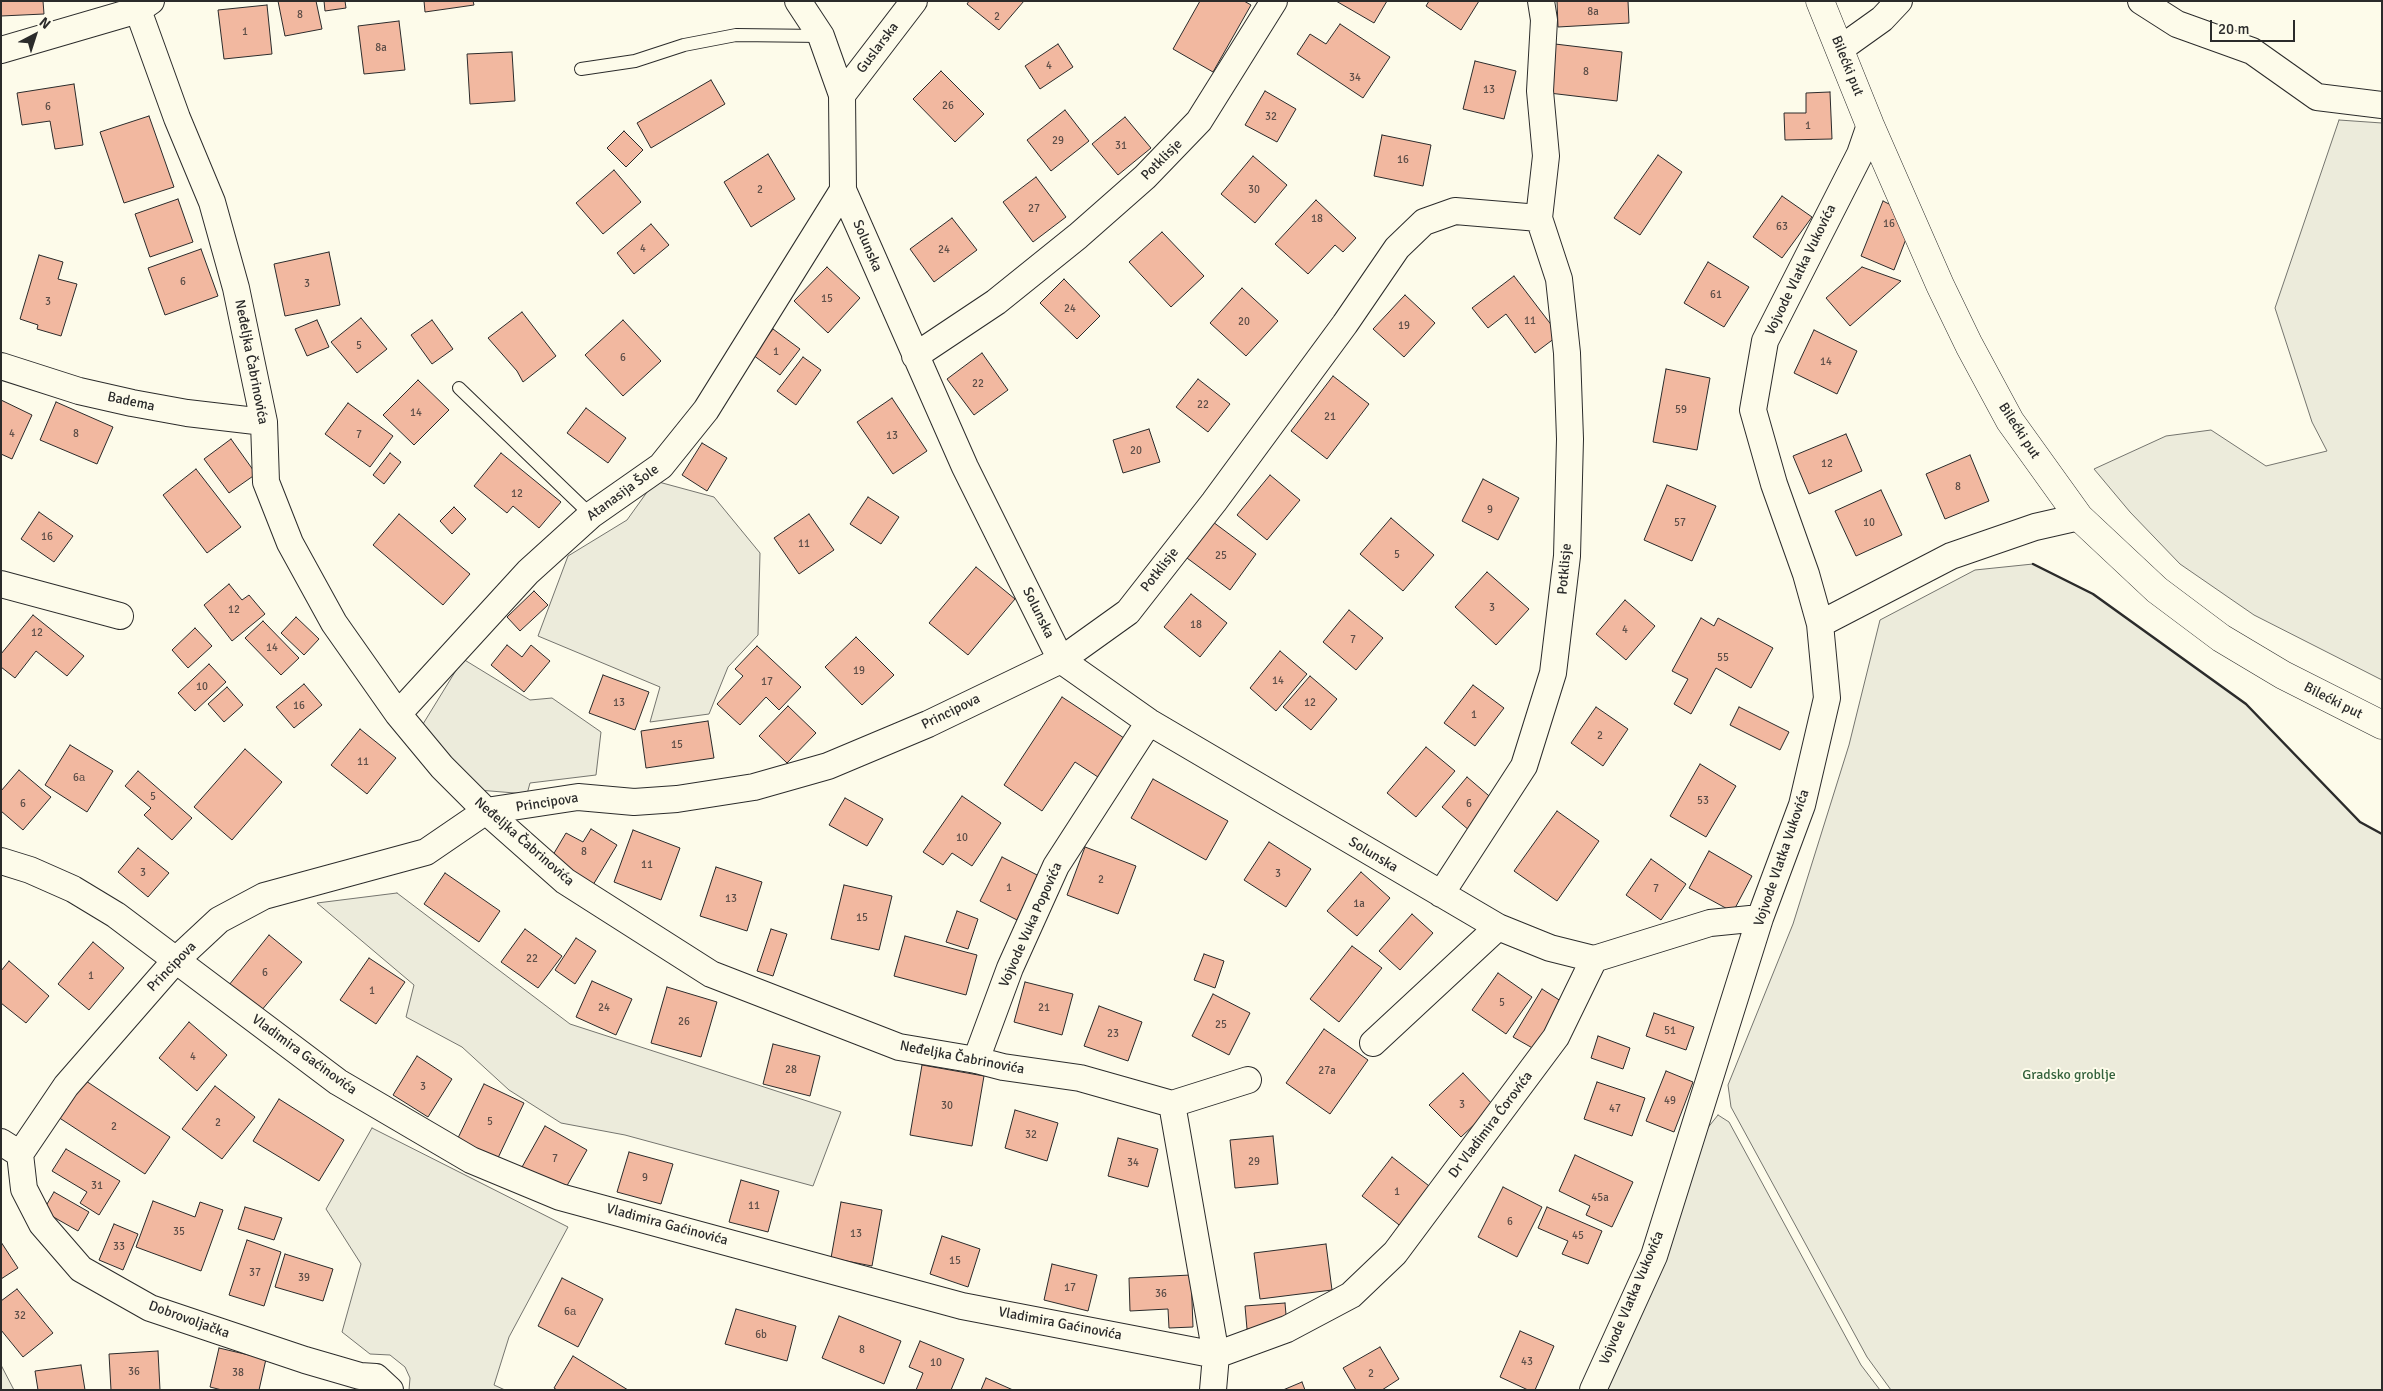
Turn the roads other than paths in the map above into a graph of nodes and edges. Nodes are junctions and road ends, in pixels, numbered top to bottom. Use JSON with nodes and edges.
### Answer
{"nodes":[{"id":1,"x":798,"y":1,"type":"edge"},
{"id":2,"x":914,"y":1,"type":"edge"},
{"id":3,"x":1274,"y":1,"type":"edge"},
{"id":4,"x":1541,"y":1,"type":"edge"},
{"id":5,"x":1820,"y":1,"type":"edge"},
{"id":6,"x":1899,"y":1,"type":"edge"},
{"id":7,"x":2140,"y":1,"type":"edge"},
{"id":8,"x":142,"y":4,"type":"edge"},
{"id":9,"x":821,"y":36,"type":"junction"},
{"id":10,"x":1840,"y":49,"type":"junction"},
{"id":11,"x":1,"y":50,"type":"edge"},
{"id":12,"x":581,"y":69,"type":"dead end"},
{"id":13,"x":842,"y":95,"type":"junction"},
{"id":14,"x":2382,"y":105,"type":"edge"},
{"id":15,"x":1870,"y":126,"type":"junction"},
{"id":16,"x":843,"y":190,"type":"junction"},
{"id":17,"x":1539,"y":218,"type":"junction"},
{"id":18,"x":915,"y":356,"type":"junction"},
{"id":19,"x":1,"y":366,"type":"edge"},
{"id":20,"x":459,"y":388,"type":"dead end"},
{"id":21,"x":264,"y":422,"type":"junction"},
{"id":22,"x":591,"y":515,"type":"junction"},
{"id":23,"x":2079,"y":517,"type":"junction"},
{"id":24,"x":1,"y":584,"type":"edge"},
{"id":25,"x":120,"y":616,"type":"dead end"},
{"id":26,"x":1820,"y":624,"type":"junction"},
{"id":27,"x":1061,"y":660,"type":"junction"},
{"id":28,"x":398,"y":714,"type":"junction"},
{"id":29,"x":1149,"y":722,"type":"junction"},
{"id":30,"x":2382,"y":725,"type":"edge"},
{"id":31,"x":486,"y":812,"type":"junction"},
{"id":32,"x":1,"y":861,"type":"edge"},
{"id":33,"x":1441,"y":894,"type":"junction"},
{"id":34,"x":1760,"y":918,"type":"junction"},
{"id":35,"x":1498,"y":927,"type":"junction"},
{"id":36,"x":1594,"y":959,"type":"junction"},
{"id":37,"x":175,"y":961,"type":"junction"},
{"id":38,"x":1373,"y":1044,"type":"dead end"},
{"id":39,"x":976,"y":1060,"type":"junction"},
{"id":40,"x":1248,"y":1080,"type":"dead end"},
{"id":41,"x":1172,"y":1104,"type":"junction"},
{"id":42,"x":10,"y":1148,"type":"edge"},
{"id":43,"x":1216,"y":1355,"type":"junction"},
{"id":44,"x":390,"y":1390,"type":"edge"},
{"id":45,"x":1213,"y":1390,"type":"edge"},
{"id":46,"x":1593,"y":1390,"type":"edge"}],
"edges":[{"from":1,"to":9,"type":"street","name":"Solunska"},
{"from":2,"to":13,"type":"street","name":"Guslarska"},
{"from":3,"to":18,"type":"street","name":"Potklisje"},
{"from":4,"to":17,"type":"street","name":"Potklisje"},
{"from":5,"to":10,"type":"main road","name":"Bilećki put"},
{"from":6,"to":10,"type":"street"},
{"from":7,"to":14,"type":"street"},
{"from":8,"to":11,"type":"street"},
{"from":8,"to":21,"type":"street","name":"Neđeljka Čabrinovića"},
{"from":9,"to":12,"type":"lane"},
{"from":9,"to":13,"type":"street","name":"Solunska"},
{"from":10,"to":15,"type":"main road","name":"Bilećki put"},
{"from":13,"to":16,"type":"street","name":"Solunska"},
{"from":15,"to":23,"type":"main road","name":"Bilećki put"},
{"from":15,"to":26,"type":"street","name":"Vojvode Vlatka Vukovića"},
{"from":16,"to":18,"type":"street","name":"Solunska"},
{"from":16,"to":22,"type":"street","name":"Atanasija Šole"},
{"from":17,"to":27,"type":"street","name":"Potklisje"},
{"from":17,"to":33,"type":"street","name":"Potklisje"},
{"from":18,"to":27,"type":"street","name":"Solunska"},
{"from":19,"to":21,"type":"street","name":"Badema"},
{"from":20,"to":22,"type":"lane"},
{"from":21,"to":28,"type":"street","name":"Neđeljka Čabrinovića"},
{"from":22,"to":28,"type":"street","name":"Atanasija Šole"},
{"from":23,"to":26,"type":"street"},
{"from":23,"to":30,"type":"main road","name":"Bilećki put"},
{"from":24,"to":25,"type":"street"},
{"from":26,"to":34,"type":"street","name":"Vojvode Vlatka Vukovića"},
{"from":27,"to":29,"type":"street","name":"Solunska"},
{"from":27,"to":31,"type":"street","name":"Principova"},
{"from":28,"to":31,"type":"street","name":"Neđeljka Čabrinovića"},
{"from":29,"to":33,"type":"street","name":"Solunska"},
{"from":29,"to":39,"type":"street","name":"Vojvode Vuka Popovića"},
{"from":31,"to":37,"type":"street","name":"Principova"},
{"from":31,"to":39,"type":"street","name":"Neđeljka Čabrinovića"},
{"from":32,"to":37,"type":"street","name":"Vladimira Gaćinovića"},
{"from":33,"to":35,"type":"street","name":"Solunska"},
{"from":34,"to":36,"type":"street"},
{"from":34,"to":46,"type":"street","name":"Vojvode Vlatka Vukovića"},
{"from":35,"to":36,"type":"street","name":"Solunska"},
{"from":35,"to":38,"type":"street"},
{"from":36,"to":43,"type":"street","name":"Dr Vladimira Ćorovića"},
{"from":37,"to":42,"type":"street","name":"Principova"},
{"from":37,"to":43,"type":"street","name":"Vladimira Gaćinovića"},
{"from":39,"to":41,"type":"street","name":"Neđeljka Čabrinovića"},
{"from":40,"to":41,"type":"street"},
{"from":41,"to":43,"type":"street"},
{"from":42,"to":44,"type":"street","name":"Dobrovoljačka"},
{"from":43,"to":45,"type":"street"}]}
